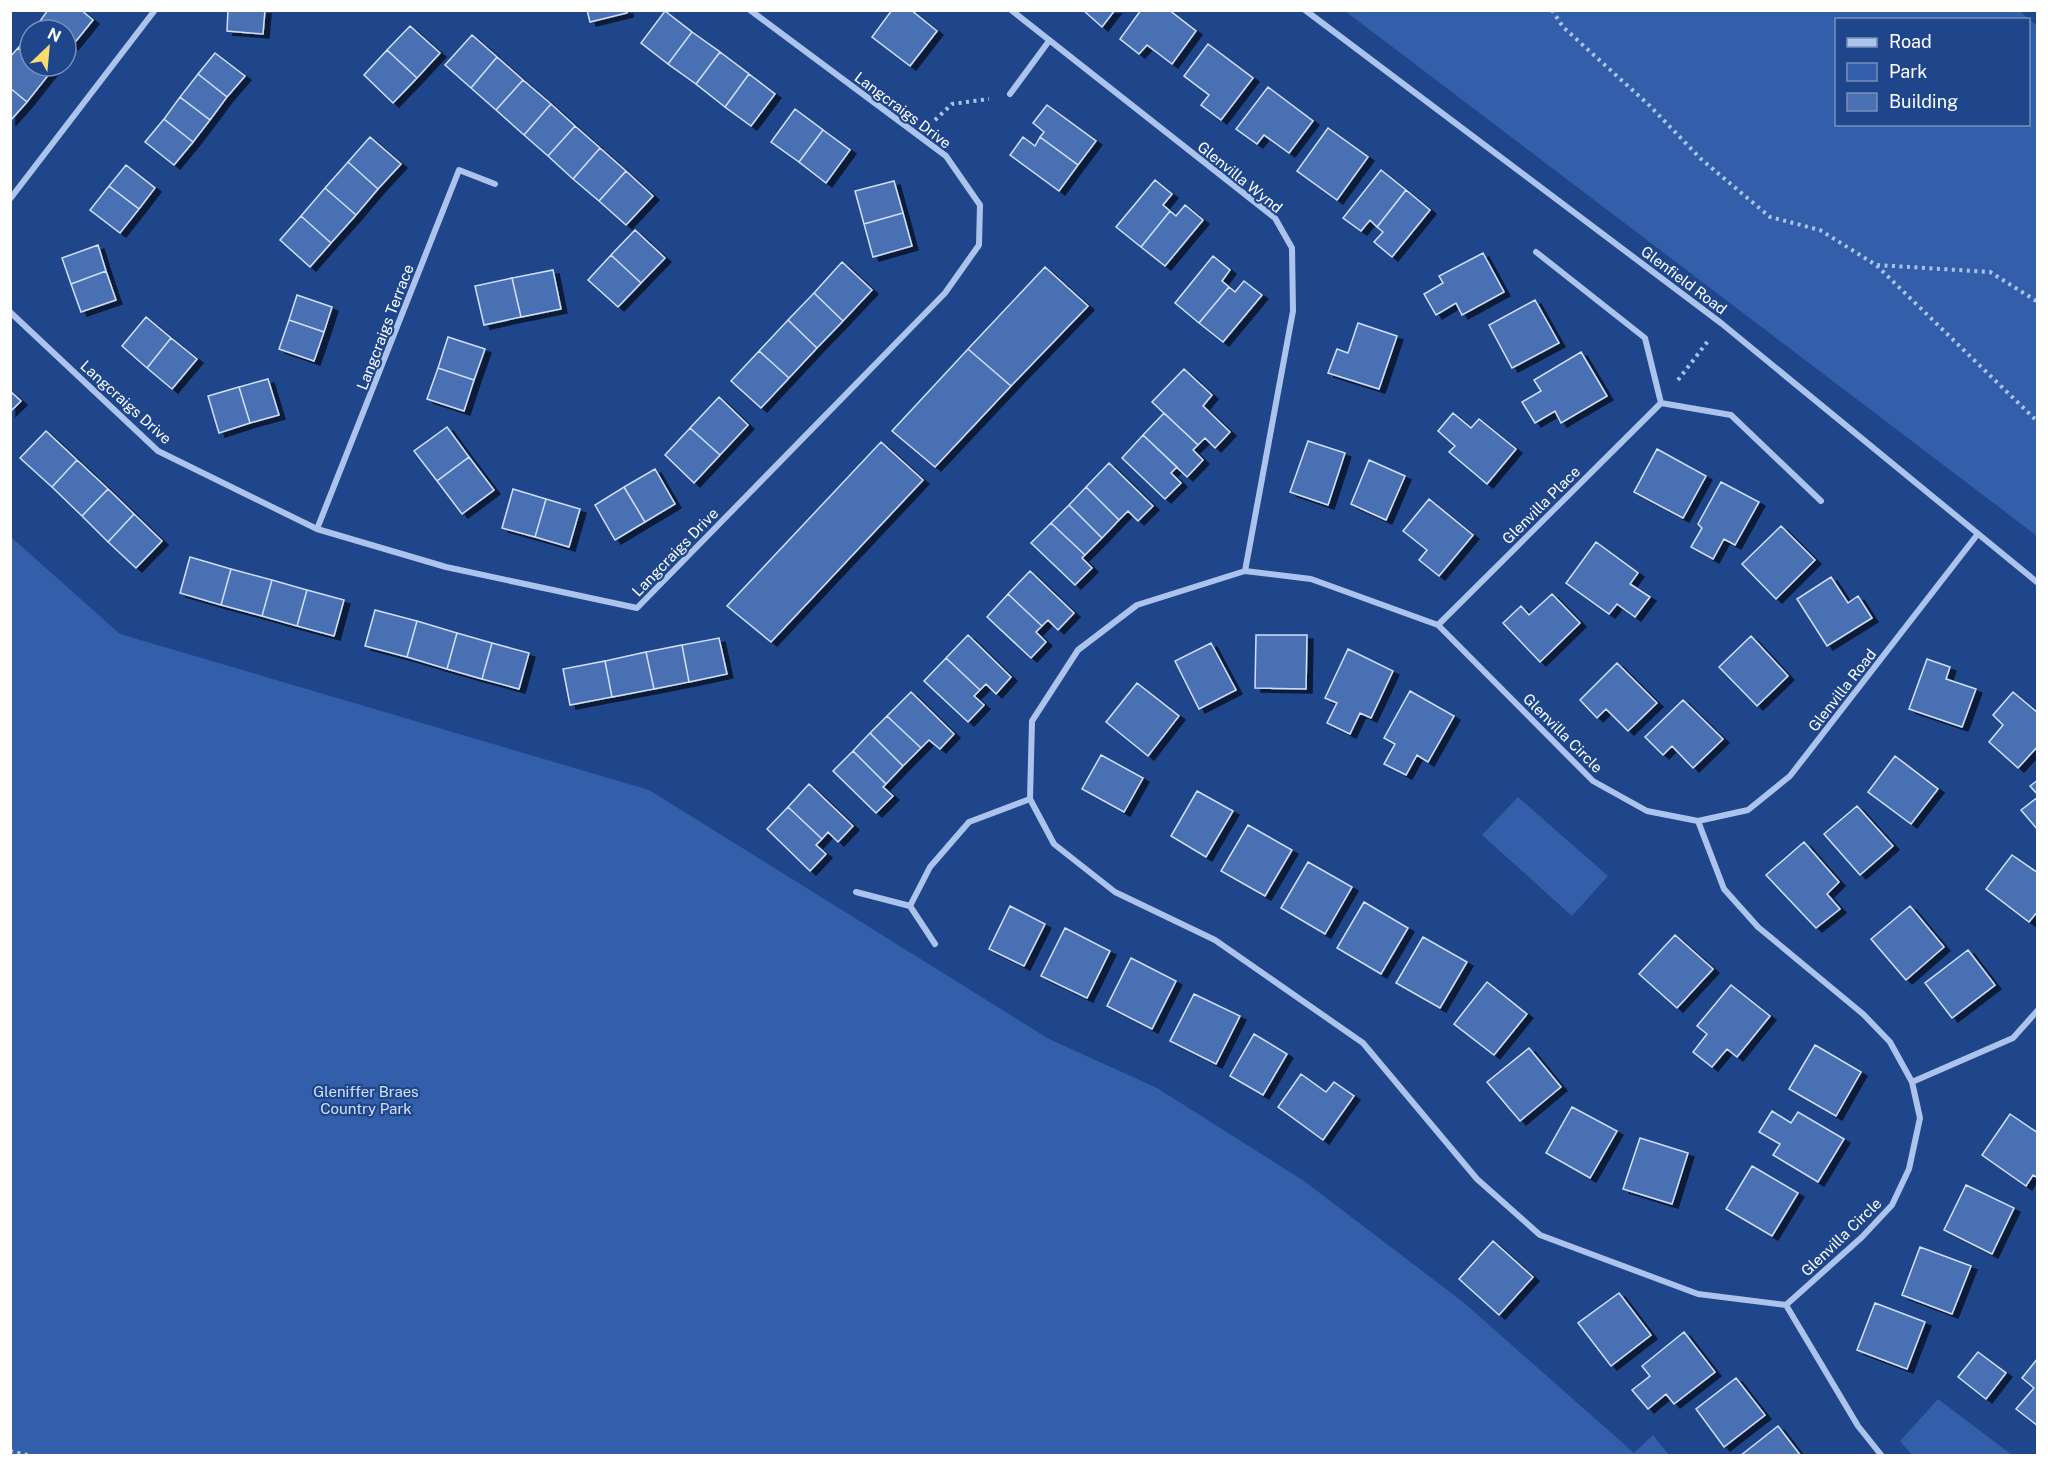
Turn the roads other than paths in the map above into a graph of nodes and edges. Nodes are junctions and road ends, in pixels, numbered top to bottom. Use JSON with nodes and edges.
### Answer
{"nodes":[{"id":1,"x":155,"y":10,"type":"edge"},
{"id":2,"x":750,"y":10,"type":"edge"},
{"id":3,"x":1011,"y":10,"type":"edge"},
{"id":4,"x":1305,"y":10,"type":"edge"},
{"id":5,"x":1049,"y":41,"type":"junction"},
{"id":6,"x":1010,"y":94,"type":"road end"},
{"id":7,"x":495,"y":184,"type":"dead end"},
{"id":8,"x":10,"y":199,"type":"edge"},
{"id":9,"x":1536,"y":252,"type":"dead end"},
{"id":10,"x":10,"y":312,"type":"edge"},
{"id":11,"x":1661,"y":403,"type":"junction"},
{"id":12,"x":1821,"y":501,"type":"dead end"},
{"id":13,"x":317,"y":529,"type":"junction"},
{"id":14,"x":1977,"y":535,"type":"junction"},
{"id":15,"x":1245,"y":571,"type":"junction"},
{"id":16,"x":2037,"y":583,"type":"edge"},
{"id":17,"x":1437,"y":625,"type":"junction"},
{"id":18,"x":1030,"y":799,"type":"junction"},
{"id":19,"x":1698,"y":820,"type":"junction"},
{"id":20,"x":856,"y":892,"type":"dead end"},
{"id":21,"x":910,"y":906,"type":"junction"},
{"id":22,"x":934,"y":944,"type":"dead end"},
{"id":23,"x":2037,"y":1010,"type":"edge"},
{"id":24,"x":1912,"y":1082,"type":"junction"},
{"id":25,"x":1786,"y":1305,"type":"junction"},
{"id":26,"x":1882,"y":1455,"type":"edge"}],
"edges":[{"from":1,"to":8,"type":"street"},
{"from":2,"to":13,"type":"street","name":"Langcraigs Drive"},
{"from":3,"to":5,"type":"street","name":"Glenvilla Wynd"},
{"from":4,"to":14,"type":"street","name":"Glenfield Road"},
{"from":5,"to":6,"type":"street"},
{"from":5,"to":15,"type":"street","name":"Glenvilla Wynd"},
{"from":7,"to":13,"type":"street","name":"Langcraigs Terrace"},
{"from":9,"to":11,"type":"street"},
{"from":10,"to":13,"type":"street","name":"Langcraigs Drive"},
{"from":11,"to":12,"type":"street"},
{"from":11,"to":17,"type":"street","name":"Glenvilla Place"},
{"from":14,"to":16,"type":"street","name":"Glenfield Road"},
{"from":14,"to":19,"type":"street","name":"Glenvilla Road"},
{"from":15,"to":17,"type":"street","name":"Glenvilla Circle"},
{"from":15,"to":18,"type":"street","name":"Glenvilla Circle"},
{"from":17,"to":19,"type":"street","name":"Glenvilla Circle"},
{"from":18,"to":21,"type":"street"},
{"from":18,"to":25,"type":"street","name":"Glenvilla Circle"},
{"from":19,"to":24,"type":"street","name":"Glenvilla Circle"},
{"from":20,"to":21,"type":"street"},
{"from":21,"to":22,"type":"street"},
{"from":23,"to":24,"type":"street"},
{"from":24,"to":25,"type":"street","name":"Glenvilla Circle"},
{"from":25,"to":26,"type":"street"}]}
